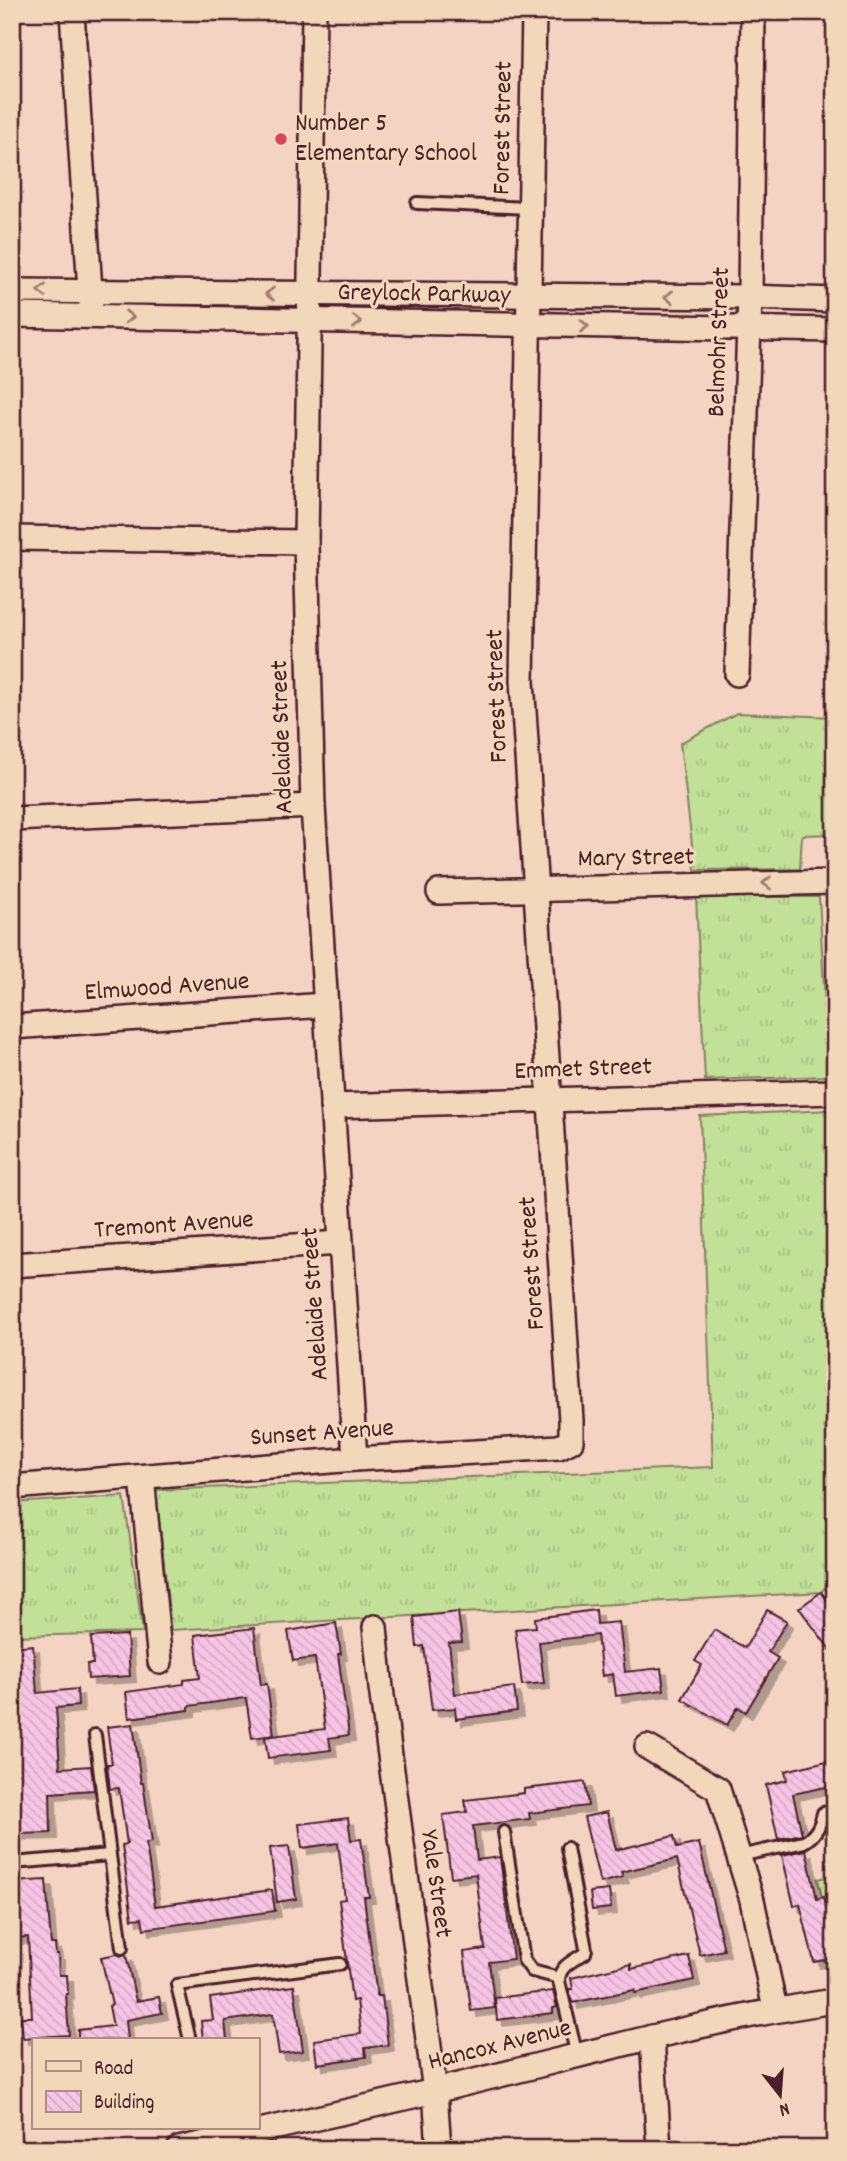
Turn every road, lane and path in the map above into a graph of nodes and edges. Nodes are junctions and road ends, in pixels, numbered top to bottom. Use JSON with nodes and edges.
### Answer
{"nodes":[{"id":1,"x":72,"y":12,"type":"edge"},
{"id":2,"x":314,"y":12,"type":"edge"},
{"id":3,"x":534,"y":12,"type":"edge"},
{"id":4,"x":754,"y":12,"type":"edge"},
{"id":5,"x":417,"y":203,"type":"dead end"},
{"id":6,"x":530,"y":208,"type":"junction"},
{"id":7,"x":12,"y":291,"type":"edge"},
{"id":8,"x":91,"y":291,"type":"junction"},
{"id":9,"x":311,"y":294,"type":"junction"},
{"id":10,"x":529,"y":297,"type":"junction"},
{"id":11,"x":750,"y":297,"type":"junction"},
{"id":12,"x":835,"y":300,"type":"edge"},
{"id":13,"x":12,"y":315,"type":"edge"},
{"id":14,"x":92,"y":317,"type":"junction"},
{"id":15,"x":310,"y":321,"type":"junction"},
{"id":16,"x":529,"y":325,"type":"junction"},
{"id":17,"x":749,"y":329,"type":"junction"},
{"id":18,"x":835,"y":330,"type":"edge"},
{"id":19,"x":12,"y":538,"type":"edge"},
{"id":20,"x":306,"y":542,"type":"junction"},
{"id":21,"x":737,"y":674,"type":"dead end"},
{"id":22,"x":313,"y":806,"type":"junction"},
{"id":23,"x":12,"y":819,"type":"edge"},
{"id":24,"x":835,"y":882,"type":"edge"},
{"id":25,"x":536,"y":889,"type":"junction"},
{"id":26,"x":439,"y":892,"type":"dead end"},
{"id":27,"x":325,"y":1005,"type":"junction"},
{"id":28,"x":12,"y":1027,"type":"edge"},
{"id":29,"x":835,"y":1092,"type":"edge"},
{"id":30,"x":551,"y":1099,"type":"junction"},
{"id":31,"x":332,"y":1106,"type":"junction"},
{"id":32,"x":340,"y":1243,"type":"junction"},
{"id":33,"x":12,"y":1265,"type":"edge"},
{"id":34,"x":569,"y":1377,"type":"joint"},
{"id":35,"x":355,"y":1459,"type":"junction"},
{"id":36,"x":142,"y":1478,"type":"junction"},
{"id":37,"x":12,"y":1487,"type":"edge"},
{"id":38,"x":375,"y":1626,"type":"dead end"},
{"id":39,"x":160,"y":1662,"type":"dead end"},
{"id":40,"x":95,"y":1735,"type":"dead end"},
{"id":41,"x":647,"y":1747,"type":"dead end"},
{"id":42,"x":835,"y":1810,"type":"edge"},
{"id":43,"x":504,"y":1832,"type":"dead end"},
{"id":44,"x":567,"y":1848,"type":"dead end"},
{"id":45,"x":110,"y":1855,"type":"junction"},
{"id":46,"x":739,"y":1856,"type":"junction"},
{"id":47,"x":12,"y":1863,"type":"edge"},
{"id":48,"x":122,"y":1948,"type":"dead end"},
{"id":49,"x":340,"y":1964,"type":"dead end"},
{"id":50,"x":559,"y":1978,"type":"junction"},
{"id":51,"x":835,"y":2001,"type":"edge"},
{"id":52,"x":775,"y":2009,"type":"junction"},
{"id":53,"x":652,"y":2037,"type":"junction"},
{"id":54,"x":190,"y":2038,"type":"edge"},
{"id":55,"x":577,"y":2056,"type":"junction"},
{"id":56,"x":435,"y":2091,"type":"junction"},
{"id":57,"x":258,"y":2130,"type":"edge"},
{"id":58,"x":259,"y":2130,"type":"edge"},
{"id":59,"x":217,"y":2139,"type":"edge"},
{"id":60,"x":179,"y":2149,"type":"edge"},
{"id":61,"x":439,"y":2149,"type":"edge"},
{"id":62,"x":660,"y":2149,"type":"edge"}],
"edges":[{"from":1,"to":8,"type":"street"},
{"from":2,"to":9,"type":"street","name":"Adelaide Street"},
{"from":3,"to":6,"type":"street","name":"Forest Street"},
{"from":4,"to":11,"type":"street","name":"Belmohr Street"},
{"from":5,"to":6,"type":"lane"},
{"from":6,"to":10,"type":"street","name":"Forest Street"},
{"from":8,"to":7,"type":"street","name":"Greylock Parkway","one_way":true},
{"from":9,"to":8,"type":"street","name":"Greylock Parkway","one_way":true},
{"from":8,"to":14,"type":"street"},
{"from":9,"to":10,"type":"street","name":"Greylock Parkway"},
{"from":9,"to":15,"type":"street","name":"Adelaide Street"},
{"from":11,"to":10,"type":"street","name":"Greylock Parkway","one_way":true},
{"from":10,"to":16,"type":"street","name":"Forest Street"},
{"from":11,"to":12,"type":"street","name":"Greylock Parkway"},
{"from":11,"to":17,"type":"street","name":"Belmohr Street"},
{"from":13,"to":14,"type":"street","name":"Greylock Parkway"},
{"from":14,"to":15,"type":"street","name":"Greylock Parkway","one_way":true},
{"from":15,"to":16,"type":"street","name":"Greylock Parkway","one_way":true},
{"from":15,"to":20,"type":"street","name":"Adelaide Street"},
{"from":16,"to":17,"type":"street","name":"Greylock Parkway","one_way":true},
{"from":16,"to":25,"type":"street","name":"Forest Street"},
{"from":17,"to":18,"type":"street","name":"Greylock Parkway"},
{"from":17,"to":21,"type":"street","name":"Belmohr Street"},
{"from":19,"to":20,"type":"street"},
{"from":20,"to":22,"type":"street","name":"Adelaide Street"},
{"from":22,"to":23,"type":"street"},
{"from":22,"to":27,"type":"street","name":"Adelaide Street"},
{"from":24,"to":25,"type":"street","name":"Mary Street","one_way":true},
{"from":25,"to":26,"type":"street","name":"Mary Street"},
{"from":25,"to":30,"type":"street","name":"Forest Street"},
{"from":27,"to":28,"type":"street","name":"Elmwood Avenue"},
{"from":27,"to":31,"type":"street","name":"Adelaide Street"},
{"from":29,"to":30,"type":"street","name":"Emmet Street"},
{"from":30,"to":31,"type":"street","name":"Emmet Street"},
{"from":30,"to":34,"type":"street","name":"Forest Street"},
{"from":31,"to":32,"type":"street","name":"Adelaide Street"},
{"from":32,"to":33,"type":"street","name":"Tremont Avenue"},
{"from":32,"to":35,"type":"street","name":"Adelaide Street"},
{"from":34,"to":35,"type":"street","name":"Sunset Avenue"},
{"from":35,"to":36,"type":"street","name":"Sunset Avenue"},
{"from":36,"to":37,"type":"street","name":"Sunset Avenue"},
{"from":36,"to":39,"type":"street"},
{"from":38,"to":56,"type":"street","name":"Yale Street"},
{"from":40,"to":45,"type":"lane"},
{"from":41,"to":46,"type":"street"},
{"from":42,"to":46,"type":"lane"},
{"from":43,"to":50,"type":"lane"},
{"from":44,"to":50,"type":"lane"},
{"from":45,"to":47,"type":"lane"},
{"from":45,"to":48,"type":"lane"},
{"from":46,"to":52,"type":"street"},
{"from":49,"to":54,"type":"lane"},
{"from":50,"to":55,"type":"lane"},
{"from":51,"to":52,"type":"street","name":"Hancox Avenue"},
{"from":52,"to":53,"type":"street","name":"Hancox Avenue"},
{"from":53,"to":55,"type":"street","name":"Hancox Avenue"},
{"from":53,"to":62,"type":"street"},
{"from":55,"to":56,"type":"street","name":"Hancox Avenue"},
{"from":56,"to":58,"type":"street","name":"Hancox Avenue"},
{"from":56,"to":61,"type":"street","name":"Yale Street"},
{"from":57,"to":59,"type":"street","name":"Hancox Avenue"},
{"from":59,"to":60,"type":"street","name":"Hancox Avenue"}]}
